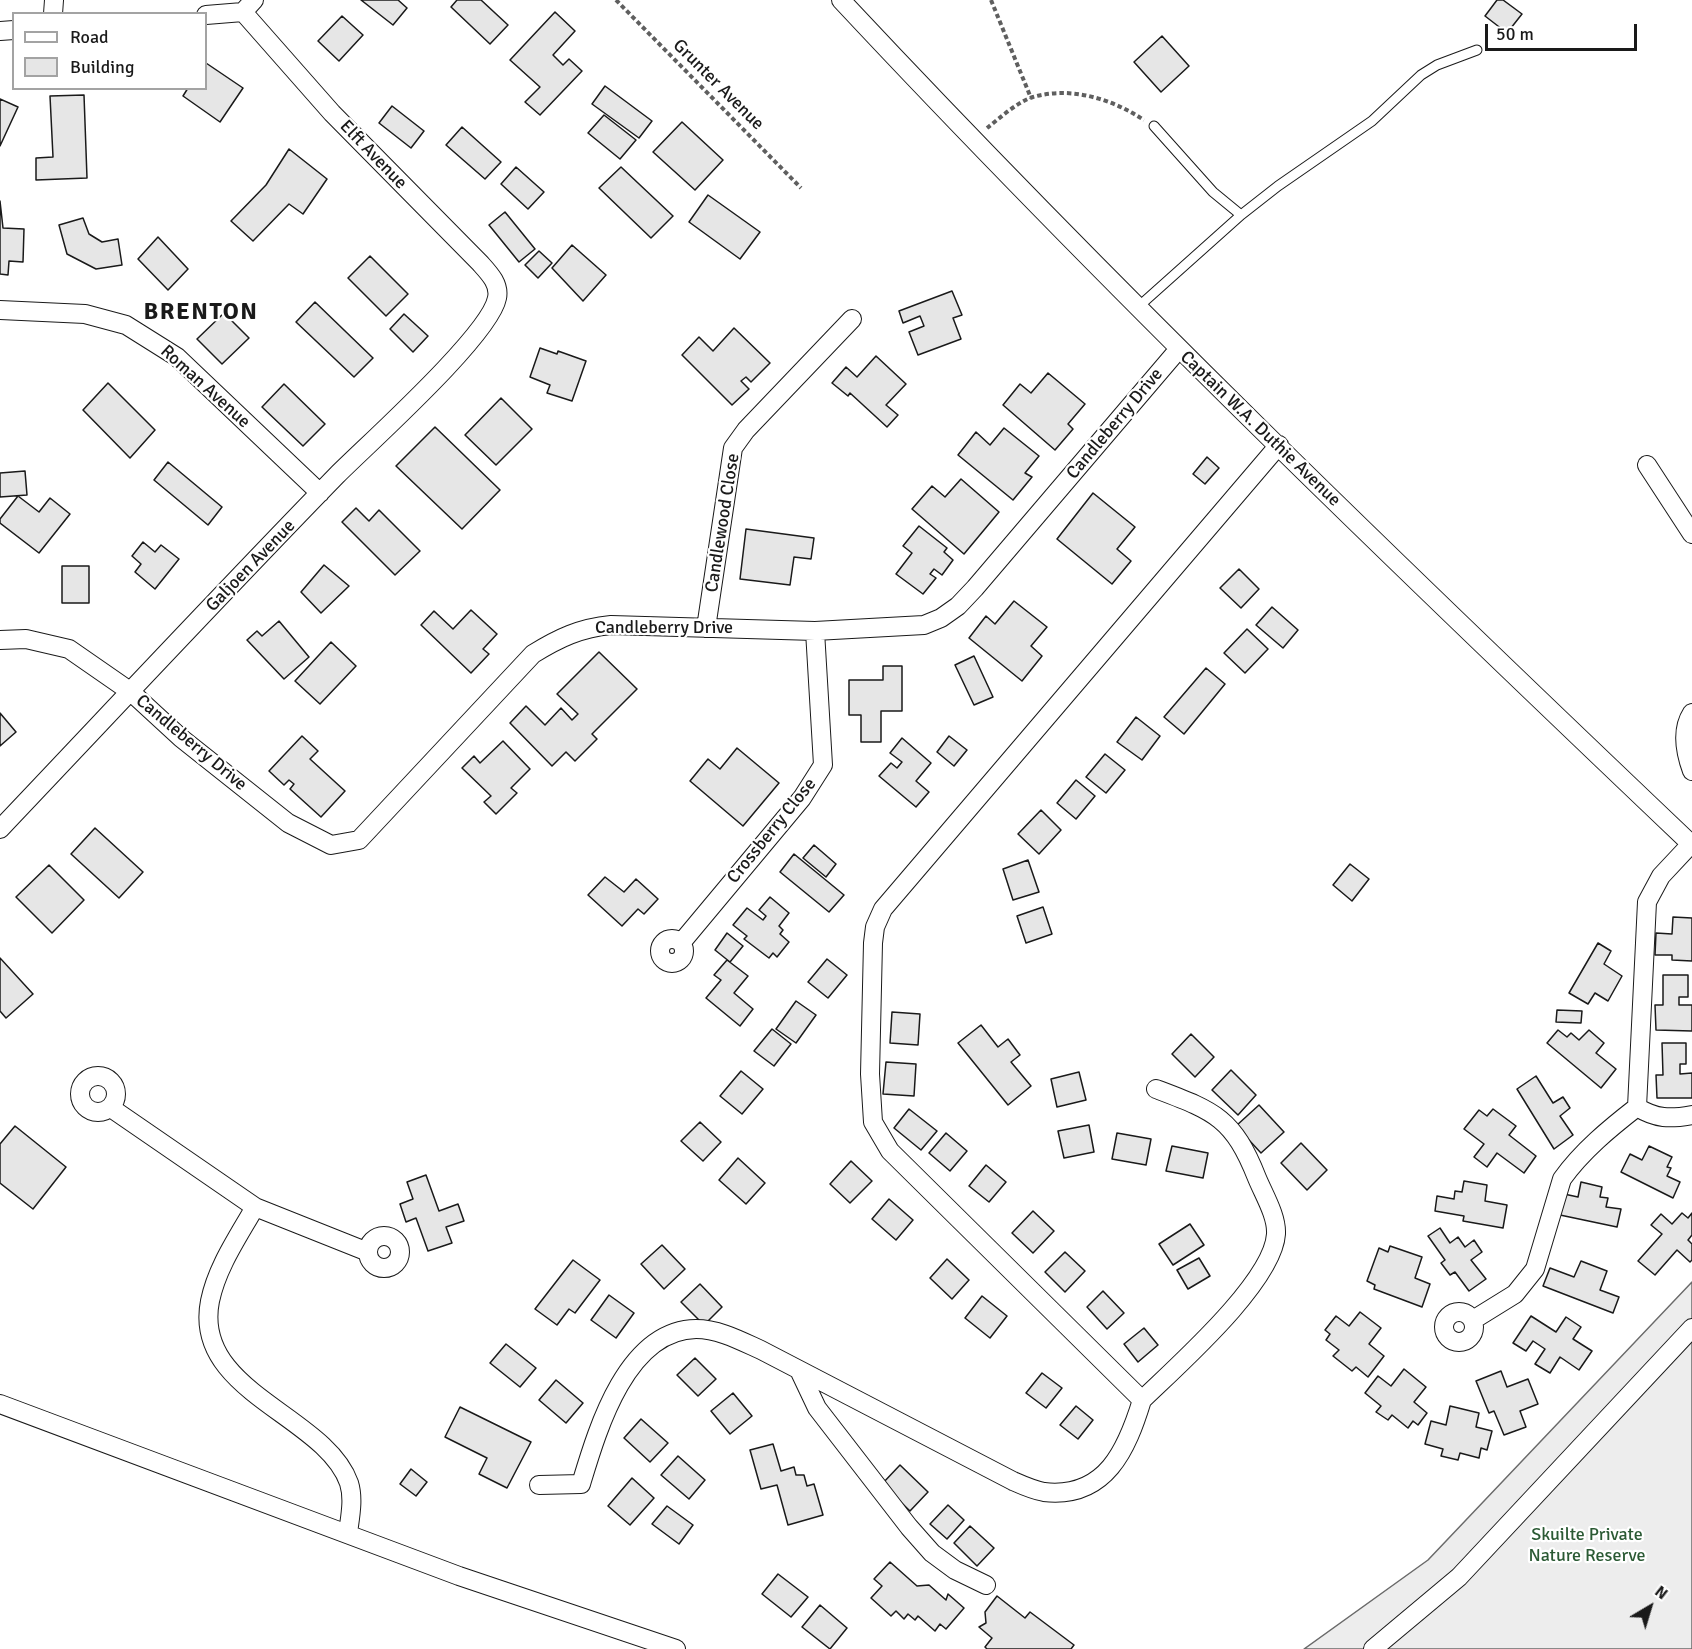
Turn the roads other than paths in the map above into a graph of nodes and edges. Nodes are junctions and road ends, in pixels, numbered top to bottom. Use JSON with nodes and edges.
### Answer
{"nodes":[{"id":1,"x":841,"y":0,"type":"edge"},
{"id":2,"x":249,"y":6,"type":"edge"},
{"id":3,"x":207,"y":15,"type":"edge"},
{"id":4,"x":1477,"y":50,"type":"dead end"},
{"id":5,"x":1154,"y":126,"type":"road end"},
{"id":6,"x":1241,"y":215,"type":"junction"},
{"id":7,"x":497,"y":299,"type":"joint"},
{"id":8,"x":1137,"y":308,"type":"junction"},
{"id":9,"x":0,"y":310,"type":"edge"},
{"id":10,"x":852,"y":320,"type":"dead end"},
{"id":11,"x":1178,"y":350,"type":"junction"},
{"id":12,"x":1278,"y":446,"type":"junction"},
{"id":13,"x":1647,"y":465,"type":"dead end"},
{"id":14,"x":320,"y":493,"type":"junction"},
{"id":15,"x":1692,"y":534,"type":"edge"},
{"id":16,"x":706,"y":628,"type":"junction"},
{"id":17,"x":815,"y":631,"type":"junction"},
{"id":18,"x":0,"y":640,"type":"edge"},
{"id":19,"x":131,"y":692,"type":"junction"},
{"id":20,"x":1692,"y":713,"type":"edge"},
{"id":21,"x":1692,"y":771,"type":"edge"},
{"id":22,"x":0,"y":829,"type":"edge"},
{"id":23,"x":1691,"y":844,"type":"edge"},
{"id":24,"x":681,"y":943,"type":"dead end"},
{"id":25,"x":1156,"y":1089,"type":"dead end"},
{"id":26,"x":1637,"y":1107,"type":"junction"},
{"id":27,"x":111,"y":1108,"type":"dead end"},
{"id":28,"x":1692,"y":1115,"type":"edge"},
{"id":29,"x":255,"y":1207,"type":"junction"},
{"id":30,"x":368,"y":1252,"type":"dead end"},
{"id":31,"x":1473,"y":1320,"type":"dead end"},
{"id":32,"x":1692,"y":1328,"type":"edge"},
{"id":33,"x":799,"y":1370,"type":"junction"},
{"id":34,"x":1142,"y":1400,"type":"junction"},
{"id":35,"x":0,"y":1404,"type":"edge"},
{"id":36,"x":539,"y":1485,"type":"dead end"},
{"id":37,"x":348,"y":1533,"type":"junction"},
{"id":38,"x":986,"y":1585,"type":"dead end"},
{"id":39,"x":676,"y":1649,"type":"edge"},
{"id":40,"x":1373,"y":1649,"type":"edge"}],
"edges":[{"from":1,"to":8,"type":"street","name":"Captain W.A. Duthie Avenue"},
{"from":2,"to":3,"type":"street"},
{"from":2,"to":7,"type":"street","name":"Elft Avenue"},
{"from":4,"to":6,"type":"lane"},
{"from":5,"to":6,"type":"lane"},
{"from":6,"to":8,"type":"lane"},
{"from":7,"to":14,"type":"street","name":"Galjoen Avenue"},
{"from":8,"to":11,"type":"street","name":"Captain W.A. Duthie Avenue"},
{"from":9,"to":14,"type":"street","name":"Roman Avenue"},
{"from":10,"to":16,"type":"street","name":"Candlewood Close"},
{"from":11,"to":12,"type":"street","name":"Captain W.A. Duthie Avenue"},
{"from":11,"to":17,"type":"street","name":"Candleberry Drive"},
{"from":12,"to":23,"type":"street","name":"Captain W.A. Duthie Avenue"},
{"from":12,"to":34,"type":"street"},
{"from":13,"to":15,"type":"street"},
{"from":14,"to":19,"type":"street","name":"Galjoen Avenue"},
{"from":16,"to":17,"type":"street","name":"Candleberry Drive"},
{"from":16,"to":19,"type":"street","name":"Candleberry Drive"},
{"from":17,"to":24,"type":"street","name":"Crossberry Close"},
{"from":18,"to":19,"type":"street","name":"Candleberry Drive"},
{"from":19,"to":22,"type":"street","name":"Galjoen Avenue"},
{"from":20,"to":21,"type":"street"},
{"from":23,"to":26,"type":"street"},
{"from":25,"to":34,"type":"street"},
{"from":26,"to":28,"type":"street"},
{"from":26,"to":31,"type":"street"},
{"from":27,"to":29,"type":"street"},
{"from":29,"to":30,"type":"street"},
{"from":29,"to":37,"type":"street"},
{"from":32,"to":40,"type":"street"},
{"from":33,"to":34,"type":"street"},
{"from":33,"to":36,"type":"street"},
{"from":33,"to":38,"type":"street"},
{"from":35,"to":37,"type":"street"},
{"from":37,"to":39,"type":"street"}]}
